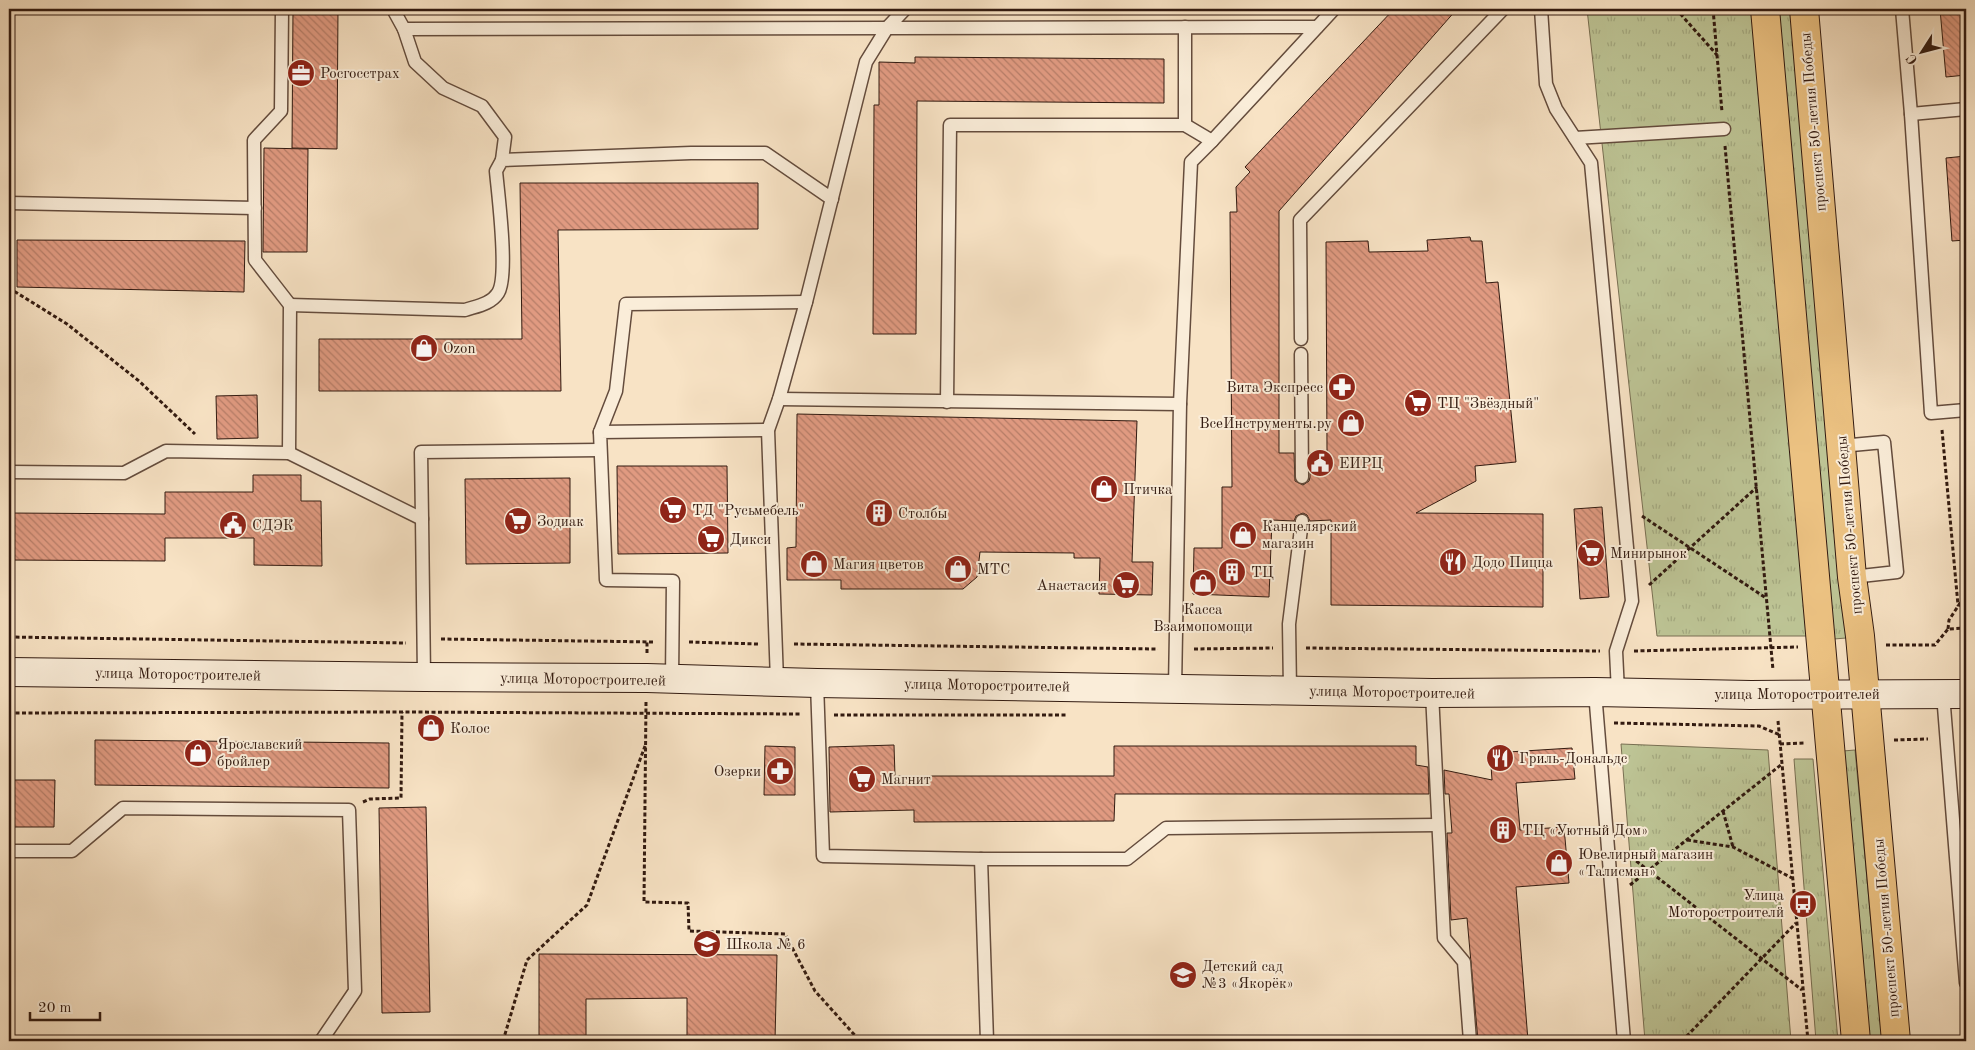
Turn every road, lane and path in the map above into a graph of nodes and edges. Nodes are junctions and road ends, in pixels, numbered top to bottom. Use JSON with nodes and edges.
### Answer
{"nodes":[{"id":1,"x":282,"y":9,"type":"edge"},
{"id":2,"x":393,"y":9,"type":"edge"},
{"id":3,"x":905,"y":9,"type":"edge"},
{"id":4,"x":1334,"y":9,"type":"edge"},
{"id":5,"x":1503,"y":9,"type":"edge"},
{"id":6,"x":1540,"y":9,"type":"edge"},
{"id":7,"x":1676,"y":9,"type":"edge"},
{"id":8,"x":1713,"y":9,"type":"edge"},
{"id":9,"x":1765,"y":9,"type":"edge"},
{"id":10,"x":1804,"y":9,"type":"edge"},
{"id":11,"x":1902,"y":9,"type":"edge"},
{"id":12,"x":1185,"y":27,"type":"junction"},
{"id":13,"x":1317,"y":27,"type":"junction"},
{"id":14,"x":887,"y":28,"type":"junction"},
{"id":15,"x":404,"y":29,"type":"junction"},
{"id":16,"x":1717,"y":56,"type":"junction"},
{"id":17,"x":1966,"y":109,"type":"edge"},
{"id":18,"x":1911,"y":114,"type":"junction"},
{"id":19,"x":1185,"y":125,"type":"junction"},
{"id":20,"x":1724,"y":129,"type":"junction"},
{"id":21,"x":1574,"y":138,"type":"junction"},
{"id":22,"x":1212,"y":141,"type":"junction"},
{"id":23,"x":502,"y":160,"type":"junction"},
{"id":24,"x":832,"y":199,"type":"junction"},
{"id":25,"x":9,"y":203,"type":"edge"},
{"id":26,"x":255,"y":208,"type":"junction"},
{"id":27,"x":9,"y":288,"type":"edge"},
{"id":28,"x":806,"y":302,"type":"junction"},
{"id":29,"x":290,"y":305,"type":"junction"},
{"id":30,"x":1301,"y":338,"type":"dead end"},
{"id":31,"x":1301,"y":354,"type":"dead end"},
{"id":32,"x":779,"y":398,"type":"junction"},
{"id":33,"x":947,"y":402,"type":"junction"},
{"id":34,"x":1180,"y":404,"type":"junction"},
{"id":35,"x":1966,"y":410,"type":"edge"},
{"id":36,"x":1942,"y":427,"type":"dead end"},
{"id":37,"x":768,"y":430,"type":"junction"},
{"id":38,"x":600,"y":432,"type":"junction"},
{"id":39,"x":1841,"y":446,"type":"junction"},
{"id":40,"x":600,"y":450,"type":"junction"},
{"id":41,"x":214,"y":452,"type":"junction"},
{"id":42,"x":288,"y":453,"type":"junction"},
{"id":43,"x":9,"y":472,"type":"edge"},
{"id":44,"x":1302,"y":477,"type":"dead end"},
{"id":45,"x":1757,"y":487,"type":"junction"},
{"id":46,"x":1622,"y":503,"type":"junction"},
{"id":47,"x":422,"y":519,"type":"junction"},
{"id":48,"x":1302,"y":521,"type":"dead end"},
{"id":49,"x":1690,"y":547,"type":"junction"},
{"id":50,"x":1852,"y":577,"type":"junction"},
{"id":51,"x":1966,"y":594,"type":"edge"},
{"id":52,"x":1767,"y":598,"type":"junction"},
{"id":53,"x":1632,"y":601,"type":"junction"},
{"id":54,"x":1958,"y":605,"type":"junction"},
{"id":55,"x":1966,"y":605,"type":"edge"},
{"id":56,"x":1966,"y":628,"type":"edge"},
{"id":57,"x":1948,"y":629,"type":"junction"},
{"id":58,"x":9,"y":637,"type":"edge"},
{"id":59,"x":424,"y":641,"type":"junction"},
{"id":60,"x":647,"y":642,"type":"dead end"},
{"id":61,"x":1935,"y":645,"type":"dead end"},
{"id":62,"x":9,"y":672,"type":"edge"},
{"id":63,"x":424,"y":677,"type":"junction"},
{"id":64,"x":672,"y":680,"type":"junction"},
{"id":65,"x":777,"y":681,"type":"junction"},
{"id":66,"x":817,"y":683,"type":"junction"},
{"id":67,"x":1175,"y":688,"type":"junction"},
{"id":68,"x":1290,"y":690,"type":"junction"},
{"id":69,"x":1606,"y":692,"type":"junction"},
{"id":70,"x":1432,"y":693,"type":"junction"},
{"id":71,"x":1825,"y":694,"type":"junction"},
{"id":72,"x":1864,"y":694,"type":"junction"},
{"id":73,"x":1955,"y":694,"type":"edge"},
{"id":74,"x":1776,"y":695,"type":"junction"},
{"id":75,"x":402,"y":712,"type":"junction"},
{"id":76,"x":646,"y":712,"type":"junction"},
{"id":77,"x":9,"y":713,"type":"edge"},
{"id":78,"x":818,"y":715,"type":"junction"},
{"id":79,"x":646,"y":743,"type":"junction"},
{"id":80,"x":1782,"y":764,"type":"junction"},
{"id":81,"x":349,"y":810,"type":"junction"},
{"id":82,"x":1723,"y":811,"type":"junction"},
{"id":83,"x":1437,"y":825,"type":"junction"},
{"id":84,"x":1607,"y":839,"type":"junction"},
{"id":85,"x":1686,"y":840,"type":"junction"},
{"id":86,"x":1733,"y":847,"type":"junction"},
{"id":87,"x":9,"y":851,"type":"edge"},
{"id":88,"x":981,"y":859,"type":"junction"},
{"id":89,"x":1647,"y":870,"type":"junction"},
{"id":90,"x":1793,"y":878,"type":"junction"},
{"id":91,"x":1612,"y":899,"type":"junction"},
{"id":92,"x":1797,"y":923,"type":"junction"},
{"id":93,"x":1763,"y":958,"type":"junction"},
{"id":94,"x":1966,"y":983,"type":"edge"},
{"id":95,"x":1803,"y":991,"type":"junction"},
{"id":96,"x":321,"y":1041,"type":"edge"},
{"id":97,"x":503,"y":1041,"type":"edge"},
{"id":98,"x":860,"y":1041,"type":"edge"},
{"id":99,"x":987,"y":1041,"type":"edge"},
{"id":100,"x":1470,"y":1041,"type":"edge"},
{"id":101,"x":1624,"y":1041,"type":"edge"},
{"id":102,"x":1682,"y":1041,"type":"edge"},
{"id":103,"x":1808,"y":1041,"type":"edge"},
{"id":104,"x":1856,"y":1041,"type":"edge"},
{"id":105,"x":1896,"y":1041,"type":"edge"}],
"edges":[{"from":1,"to":26,"type":"lane"},
{"from":2,"to":15,"type":"lane"},
{"from":3,"to":14,"type":"lane"},
{"from":4,"to":13,"type":"lane"},
{"from":5,"to":30,"type":"lane"},
{"from":6,"to":21,"type":"lane"},
{"from":7,"to":16,"type":"path"},
{"from":8,"to":16,"type":"path"},
{"from":9,"to":71,"type":"main road"},
{"from":10,"to":39,"type":"main road","name":"проспект 50-летия Победы"},
{"from":11,"to":18,"type":"lane"},
{"from":12,"to":13,"type":"lane"},
{"from":12,"to":14,"type":"lane"},
{"from":12,"to":19,"type":"lane"},
{"from":13,"to":22,"type":"lane"},
{"from":14,"to":15,"type":"lane"},
{"from":14,"to":24,"type":"lane"},
{"from":15,"to":23,"type":"lane"},
{"from":16,"to":20,"type":"path"},
{"from":17,"to":18,"type":"lane"},
{"from":18,"to":35,"type":"lane"},
{"from":19,"to":22,"type":"lane"},
{"from":19,"to":33,"type":"lane"},
{"from":20,"to":21,"type":"lane"},
{"from":20,"to":45,"type":"path"},
{"from":21,"to":46,"type":"lane"},
{"from":22,"to":34,"type":"lane"},
{"from":23,"to":24,"type":"lane"},
{"from":23,"to":29,"type":"lane"},
{"from":24,"to":28,"type":"lane"},
{"from":25,"to":26,"type":"lane"},
{"from":26,"to":29,"type":"lane"},
{"from":27,"to":41,"type":"path"},
{"from":28,"to":32,"type":"lane"},
{"from":28,"to":38,"type":"lane"},
{"from":29,"to":42,"type":"lane"},
{"from":31,"to":44,"type":"lane"},
{"from":32,"to":33,"type":"lane"},
{"from":32,"to":37,"type":"lane"},
{"from":33,"to":34,"type":"lane"},
{"from":34,"to":67,"type":"lane"},
{"from":36,"to":54,"type":"path"},
{"from":37,"to":38,"type":"lane"},
{"from":37,"to":65,"type":"lane"},
{"from":38,"to":40,"type":"lane"},
{"from":39,"to":50,"type":"main road","name":"проспект 50-летия Победы"},
{"from":39,"to":50,"type":"lane"},
{"from":40,"to":47,"type":"lane"},
{"from":40,"to":64,"type":"lane"},
{"from":41,"to":42,"type":"lane"},
{"from":41,"to":43,"type":"lane"},
{"from":42,"to":47,"type":"lane"},
{"from":45,"to":49,"type":"path"},
{"from":45,"to":52,"type":"path"},
{"from":46,"to":49,"type":"path"},
{"from":46,"to":53,"type":"lane"},
{"from":47,"to":59,"type":"lane"},
{"from":48,"to":68,"type":"lane"},
{"from":49,"to":52,"type":"path"},
{"from":49,"to":53,"type":"path"},
{"from":50,"to":72,"type":"main road","name":"проспект 50-летия Победы"},
{"from":51,"to":54,"type":"path"},
{"from":52,"to":74,"type":"path"},
{"from":53,"to":69,"type":"lane"},
{"from":54,"to":55,"type":"path"},
{"from":54,"to":57,"type":"path"},
{"from":56,"to":57,"type":"path"},
{"from":57,"to":61,"type":"path"},
{"from":58,"to":59,"type":"path"},
{"from":59,"to":60,"type":"path"},
{"from":59,"to":63,"type":"lane"},
{"from":62,"to":63,"type":"street","name":"улица Моторостроителей"},
{"from":63,"to":64,"type":"street","name":"улица Моторостроителей"},
{"from":64,"to":65,"type":"street","name":"улица Моторостроителей"},
{"from":65,"to":66,"type":"street","name":"улица Моторостроителей"},
{"from":66,"to":67,"type":"street","name":"улица Моторостроителей"},
{"from":66,"to":78,"type":"lane"},
{"from":67,"to":68,"type":"street","name":"улица Моторостроителей"},
{"from":68,"to":70,"type":"street","name":"улица Моторостроителей"},
{"from":69,"to":70,"type":"street","name":"улица Моторостроителей"},
{"from":69,"to":74,"type":"street","name":"улица Моторостроителей"},
{"from":69,"to":84,"type":"lane"},
{"from":70,"to":83,"type":"lane"},
{"from":71,"to":72,"type":"street","name":"улица Моторостроителей"},
{"from":71,"to":74,"type":"street","name":"улица Моторостроителей"},
{"from":71,"to":104,"type":"main road"},
{"from":72,"to":73,"type":"street","name":"улица Моторостроителей"},
{"from":72,"to":105,"type":"main road","name":"проспект 50-летия Победы"},
{"from":73,"to":94,"type":"lane"},
{"from":74,"to":80,"type":"path"},
{"from":75,"to":76,"type":"path"},
{"from":75,"to":77,"type":"path"},
{"from":75,"to":81,"type":"path"},
{"from":76,"to":78,"type":"path"},
{"from":76,"to":79,"type":"path"},
{"from":78,"to":88,"type":"lane"},
{"from":79,"to":97,"type":"path"},
{"from":79,"to":98,"type":"path"},
{"from":80,"to":82,"type":"path"},
{"from":80,"to":90,"type":"path"},
{"from":81,"to":87,"type":"lane"},
{"from":81,"to":96,"type":"lane"},
{"from":82,"to":85,"type":"path"},
{"from":82,"to":86,"type":"path"},
{"from":83,"to":88,"type":"lane"},
{"from":83,"to":100,"type":"lane"},
{"from":84,"to":89,"type":"path"},
{"from":84,"to":91,"type":"lane"},
{"from":85,"to":86,"type":"path"},
{"from":85,"to":89,"type":"path"},
{"from":86,"to":90,"type":"path"},
{"from":88,"to":99,"type":"lane"},
{"from":89,"to":91,"type":"path"},
{"from":89,"to":93,"type":"path"},
{"from":90,"to":92,"type":"path"},
{"from":91,"to":101,"type":"lane"},
{"from":92,"to":93,"type":"path"},
{"from":92,"to":95,"type":"path"},
{"from":93,"to":95,"type":"path"},
{"from":93,"to":102,"type":"path"},
{"from":95,"to":103,"type":"path"}]}
